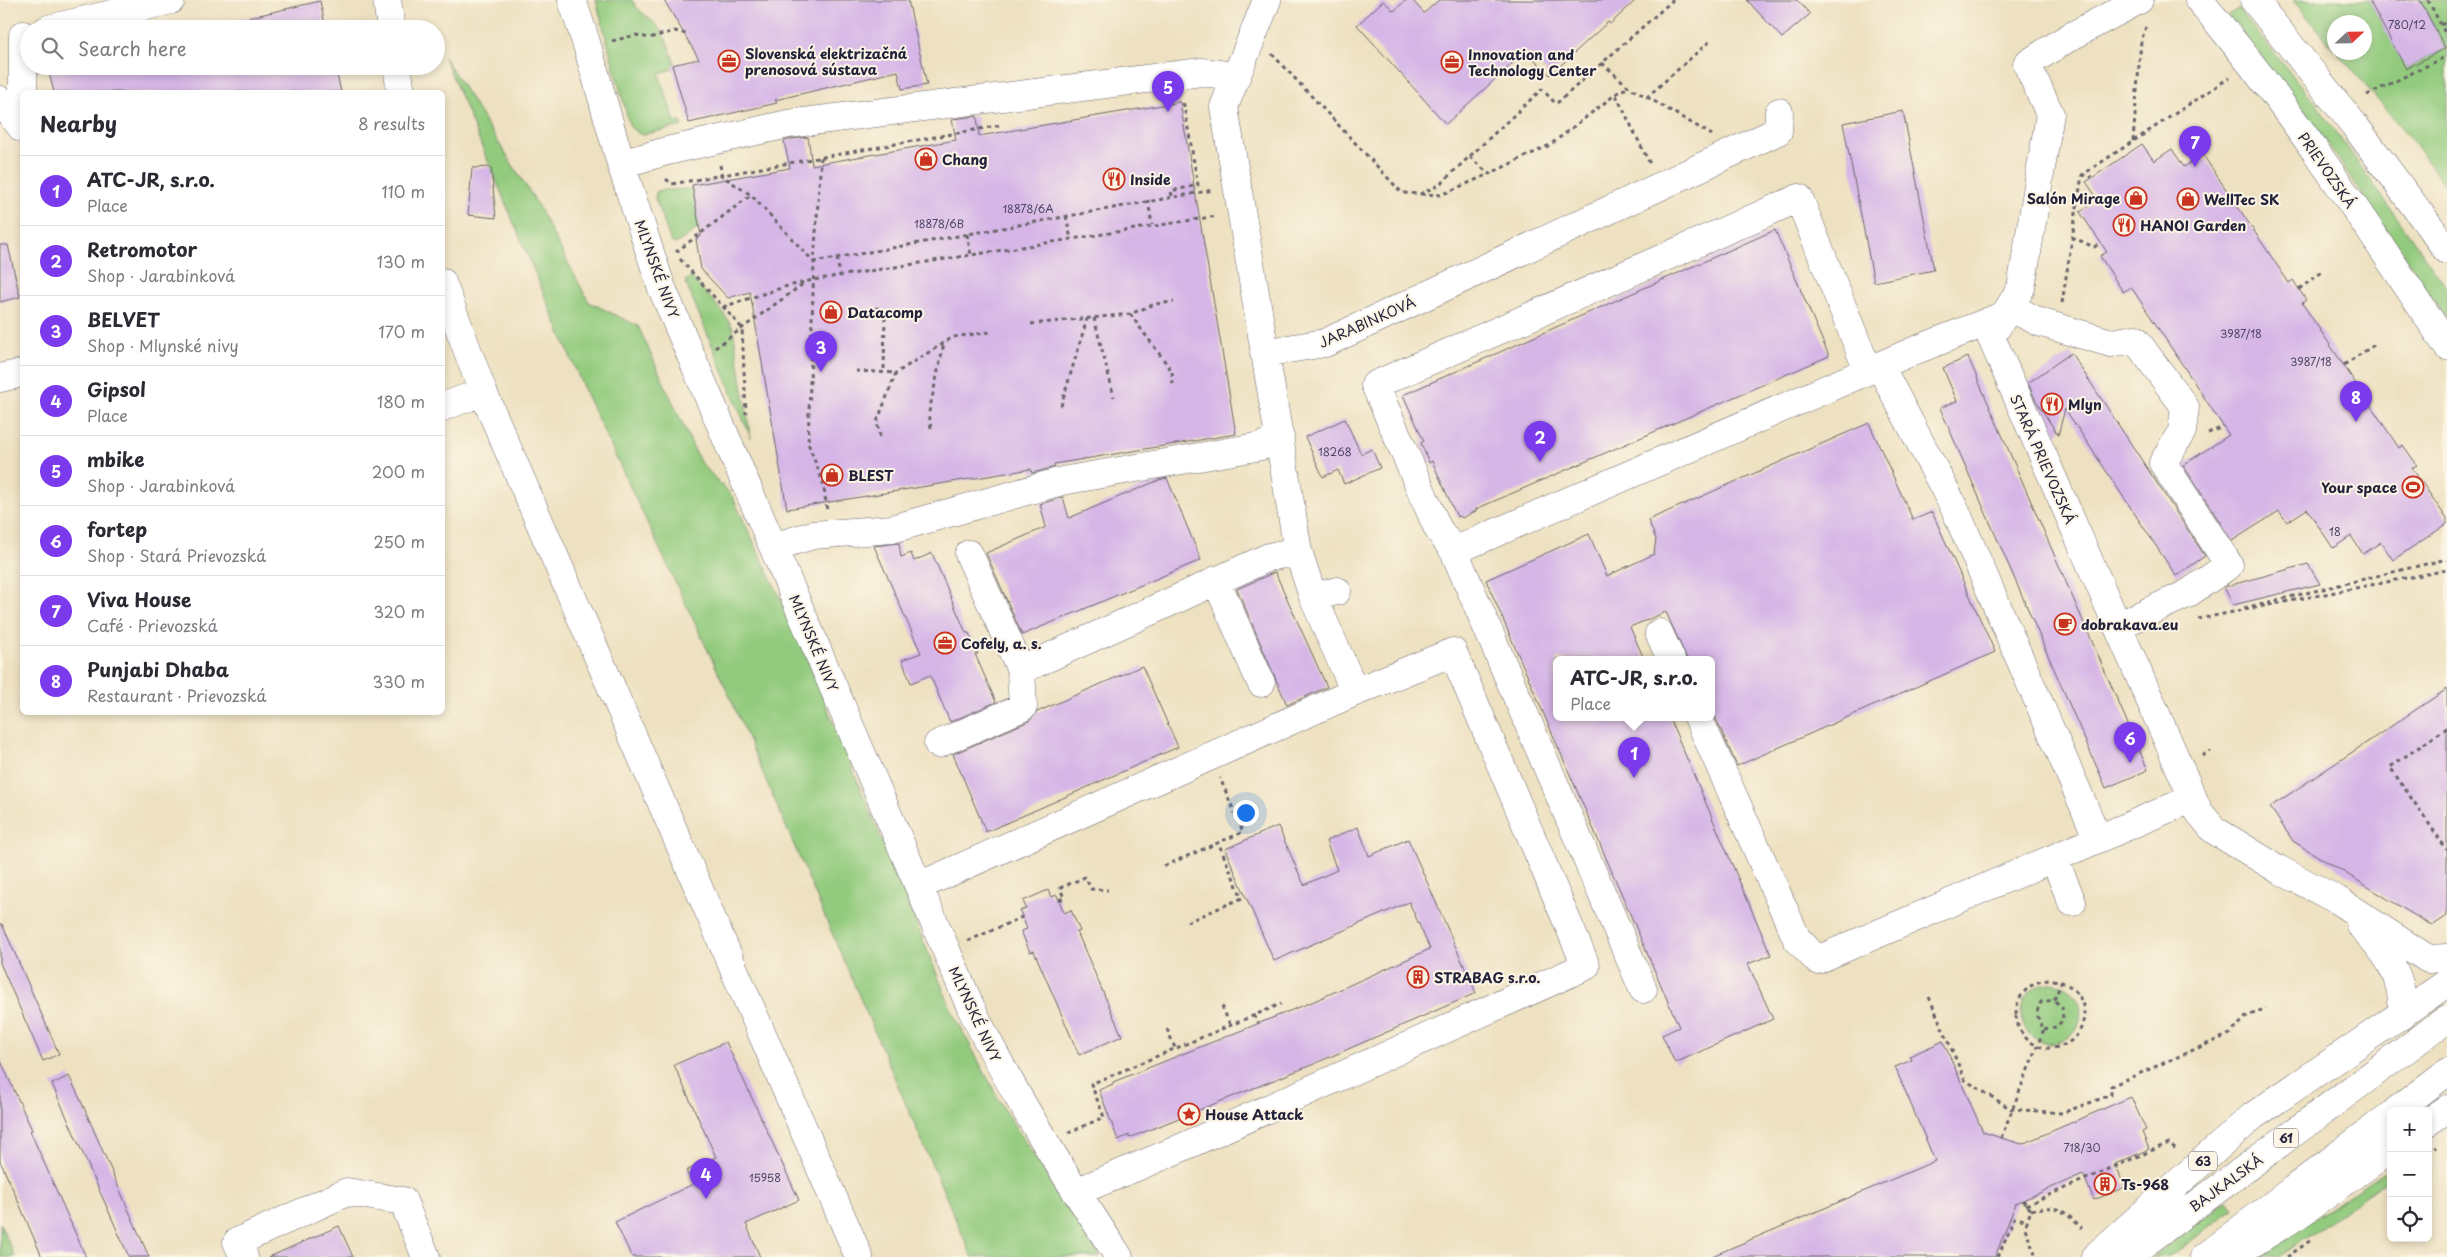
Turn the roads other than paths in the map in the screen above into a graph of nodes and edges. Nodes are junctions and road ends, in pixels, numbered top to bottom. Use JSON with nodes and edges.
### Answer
{"nodes":[{"id":1,"x":171,"y":0,"type":"edge"},
{"id":2,"x":387,"y":0,"type":"edge"},
{"id":3,"x":572,"y":0,"type":"edge"},
{"id":4,"x":1267,"y":0,"type":"edge"},
{"id":5,"x":2199,"y":0,"type":"edge"},
{"id":6,"x":2254,"y":0,"type":"edge"},
{"id":7,"x":2143,"y":12,"type":"edge"},
{"id":8,"x":85,"y":20,"type":"edge"},
{"id":9,"x":390,"y":20,"type":"edge"},
{"id":10,"x":24,"y":75,"type":"edge"},
{"id":11,"x":398,"y":75,"type":"edge"},
{"id":12,"x":1236,"y":76,"type":"junction"},
{"id":13,"x":24,"y":90,"type":"edge"},
{"id":14,"x":401,"y":90,"type":"edge"},
{"id":15,"x":0,"y":100,"type":"edge"},
{"id":16,"x":1779,"y":112,"type":"dead end"},
{"id":17,"x":20,"y":125,"type":"edge"},
{"id":18,"x":621,"y":164,"type":"junction"},
{"id":19,"x":2447,"y":250,"type":"edge"},
{"id":20,"x":445,"y":290,"type":"edge"},
{"id":21,"x":2007,"y":311,"type":"junction"},
{"id":22,"x":2447,"y":346,"type":"edge"},
{"id":23,"x":1264,"y":353,"type":"junction"},
{"id":24,"x":1874,"y":369,"type":"junction"},
{"id":25,"x":20,"y":373,"type":"edge"},
{"id":26,"x":0,"y":378,"type":"edge"},
{"id":27,"x":483,"y":392,"type":"junction"},
{"id":28,"x":445,"y":406,"type":"edge"},
{"id":29,"x":1280,"y":437,"type":"junction"},
{"id":30,"x":773,"y":547,"type":"junction"},
{"id":31,"x":1298,"y":551,"type":"junction"},
{"id":32,"x":1454,"y":552,"type":"junction"},
{"id":33,"x":969,"y":554,"type":"dead end"},
{"id":34,"x":1216,"y":580,"type":"junction"},
{"id":35,"x":2117,"y":626,"type":"junction"},
{"id":36,"x":1659,"y":633,"type":"dead end"},
{"id":37,"x":1670,"y":656,"type":"edge"},
{"id":38,"x":1021,"y":670,"type":"junction"},
{"id":39,"x":1261,"y":684,"type":"dead end"},
{"id":40,"x":1355,"y":692,"type":"junction"},
{"id":41,"x":1700,"y":721,"type":"edge"},
{"id":42,"x":938,"y":744,"type":"dead end"},
{"id":43,"x":2191,"y":799,"type":"junction"},
{"id":44,"x":2098,"y":839,"type":"junction"},
{"id":45,"x":2054,"y":858,"type":"junction"},
{"id":46,"x":919,"y":886,"type":"junction"},
{"id":47,"x":2337,"y":900,"type":"junction"},
{"id":48,"x":2072,"y":902,"type":"dead end"},
{"id":49,"x":2447,"y":958,"type":"edge"},
{"id":50,"x":2447,"y":983,"type":"edge"},
{"id":51,"x":1643,"y":989,"type":"dead end"},
{"id":52,"x":2402,"y":1016,"type":"junction"},
{"id":53,"x":2447,"y":1019,"type":"edge"},
{"id":54,"x":2447,"y":1072,"type":"edge"},
{"id":55,"x":2401,"y":1107,"type":"edge"},
{"id":56,"x":2447,"y":1108,"type":"edge"},
{"id":57,"x":2387,"y":1118,"type":"edge"},
{"id":58,"x":2432,"y":1119,"type":"edge"},
{"id":59,"x":2387,"y":1152,"type":"edge"},
{"id":60,"x":1076,"y":1192,"type":"junction"},
{"id":61,"x":244,"y":1257,"type":"edge"},
{"id":62,"x":426,"y":1257,"type":"edge"},
{"id":63,"x":859,"y":1257,"type":"edge"},
{"id":64,"x":1119,"y":1257,"type":"edge"},
{"id":65,"x":2095,"y":1257,"type":"edge"},
{"id":66,"x":2126,"y":1257,"type":"edge"},
{"id":67,"x":2204,"y":1257,"type":"edge"},
{"id":68,"x":2230,"y":1257,"type":"edge"}],
"edges":[{"from":1,"to":8,"type":"street"},
{"from":2,"to":9,"type":"street"},
{"from":3,"to":18,"type":"street","name":"MLYNSKÉ NIVY"},
{"from":4,"to":12,"type":"street"},
{"from":5,"to":22,"type":"street","name":"PRIEVOZSKÁ"},
{"from":6,"to":19,"type":"street"},
{"from":7,"to":21,"type":"street","name":"STARÁ PRIEVOZSKÁ"},
{"from":10,"to":13,"type":"street"},
{"from":11,"to":14,"type":"street"},
{"from":12,"to":18,"type":"street"},
{"from":12,"to":23,"type":"street"},
{"from":15,"to":17,"type":"street"},
{"from":16,"to":23,"type":"street","name":"JARABINKOVÁ"},
{"from":18,"to":30,"type":"street","name":"MLYNSKÉ NIVY"},
{"from":20,"to":27,"type":"street"},
{"from":21,"to":24,"type":"street"},
{"from":21,"to":35,"type":"street","name":"STARÁ PRIEVOZSKÁ"},
{"from":21,"to":35,"type":"street"},
{"from":23,"to":29,"type":"street"},
{"from":24,"to":32,"type":"street"},
{"from":24,"to":32,"type":"street"},
{"from":24,"to":44,"type":"street"},
{"from":25,"to":26,"type":"street"},
{"from":27,"to":28,"type":"street"},
{"from":27,"to":63,"type":"street"},
{"from":29,"to":30,"type":"street"},
{"from":29,"to":31,"type":"street"},
{"from":30,"to":46,"type":"street","name":"MLYNSKÉ NIVY"},
{"from":31,"to":34,"type":"street"},
{"from":31,"to":40,"type":"street"},
{"from":32,"to":51,"type":"street"},
{"from":33,"to":38,"type":"street"},
{"from":34,"to":38,"type":"street"},
{"from":34,"to":39,"type":"street"},
{"from":35,"to":43,"type":"street","name":"STARÁ PRIEVOZSKÁ"},
{"from":36,"to":37,"type":"street"},
{"from":38,"to":42,"type":"street"},
{"from":40,"to":46,"type":"street"},
{"from":40,"to":60,"type":"street"},
{"from":41,"to":45,"type":"street"},
{"from":43,"to":44,"type":"street"},
{"from":43,"to":47,"type":"street","name":"STARÁ PRIEVOZSKÁ"},
{"from":44,"to":45,"type":"street"},
{"from":45,"to":48,"type":"street"},
{"from":46,"to":60,"type":"street","name":"MLYNSKÉ NIVY"},
{"from":47,"to":49,"type":"street","name":"STARÁ PRIEVOZSKÁ"},
{"from":47,"to":52,"type":"street","name":"STARÁ PRIEVOZSKÁ"},
{"from":50,"to":52,"type":"street","number":"63"},
{"from":52,"to":65,"type":"street","number":"63"},
{"from":53,"to":66,"type":"street","name":"BAJKALSKÁ","number":"61"},
{"from":54,"to":55,"type":"street"},
{"from":56,"to":58,"type":"street"},
{"from":57,"to":67,"type":"street"},
{"from":59,"to":68,"type":"street"},
{"from":60,"to":64,"type":"street","name":"MLYNSKÉ NIVY"},
{"from":61,"to":62,"type":"street"}]}
